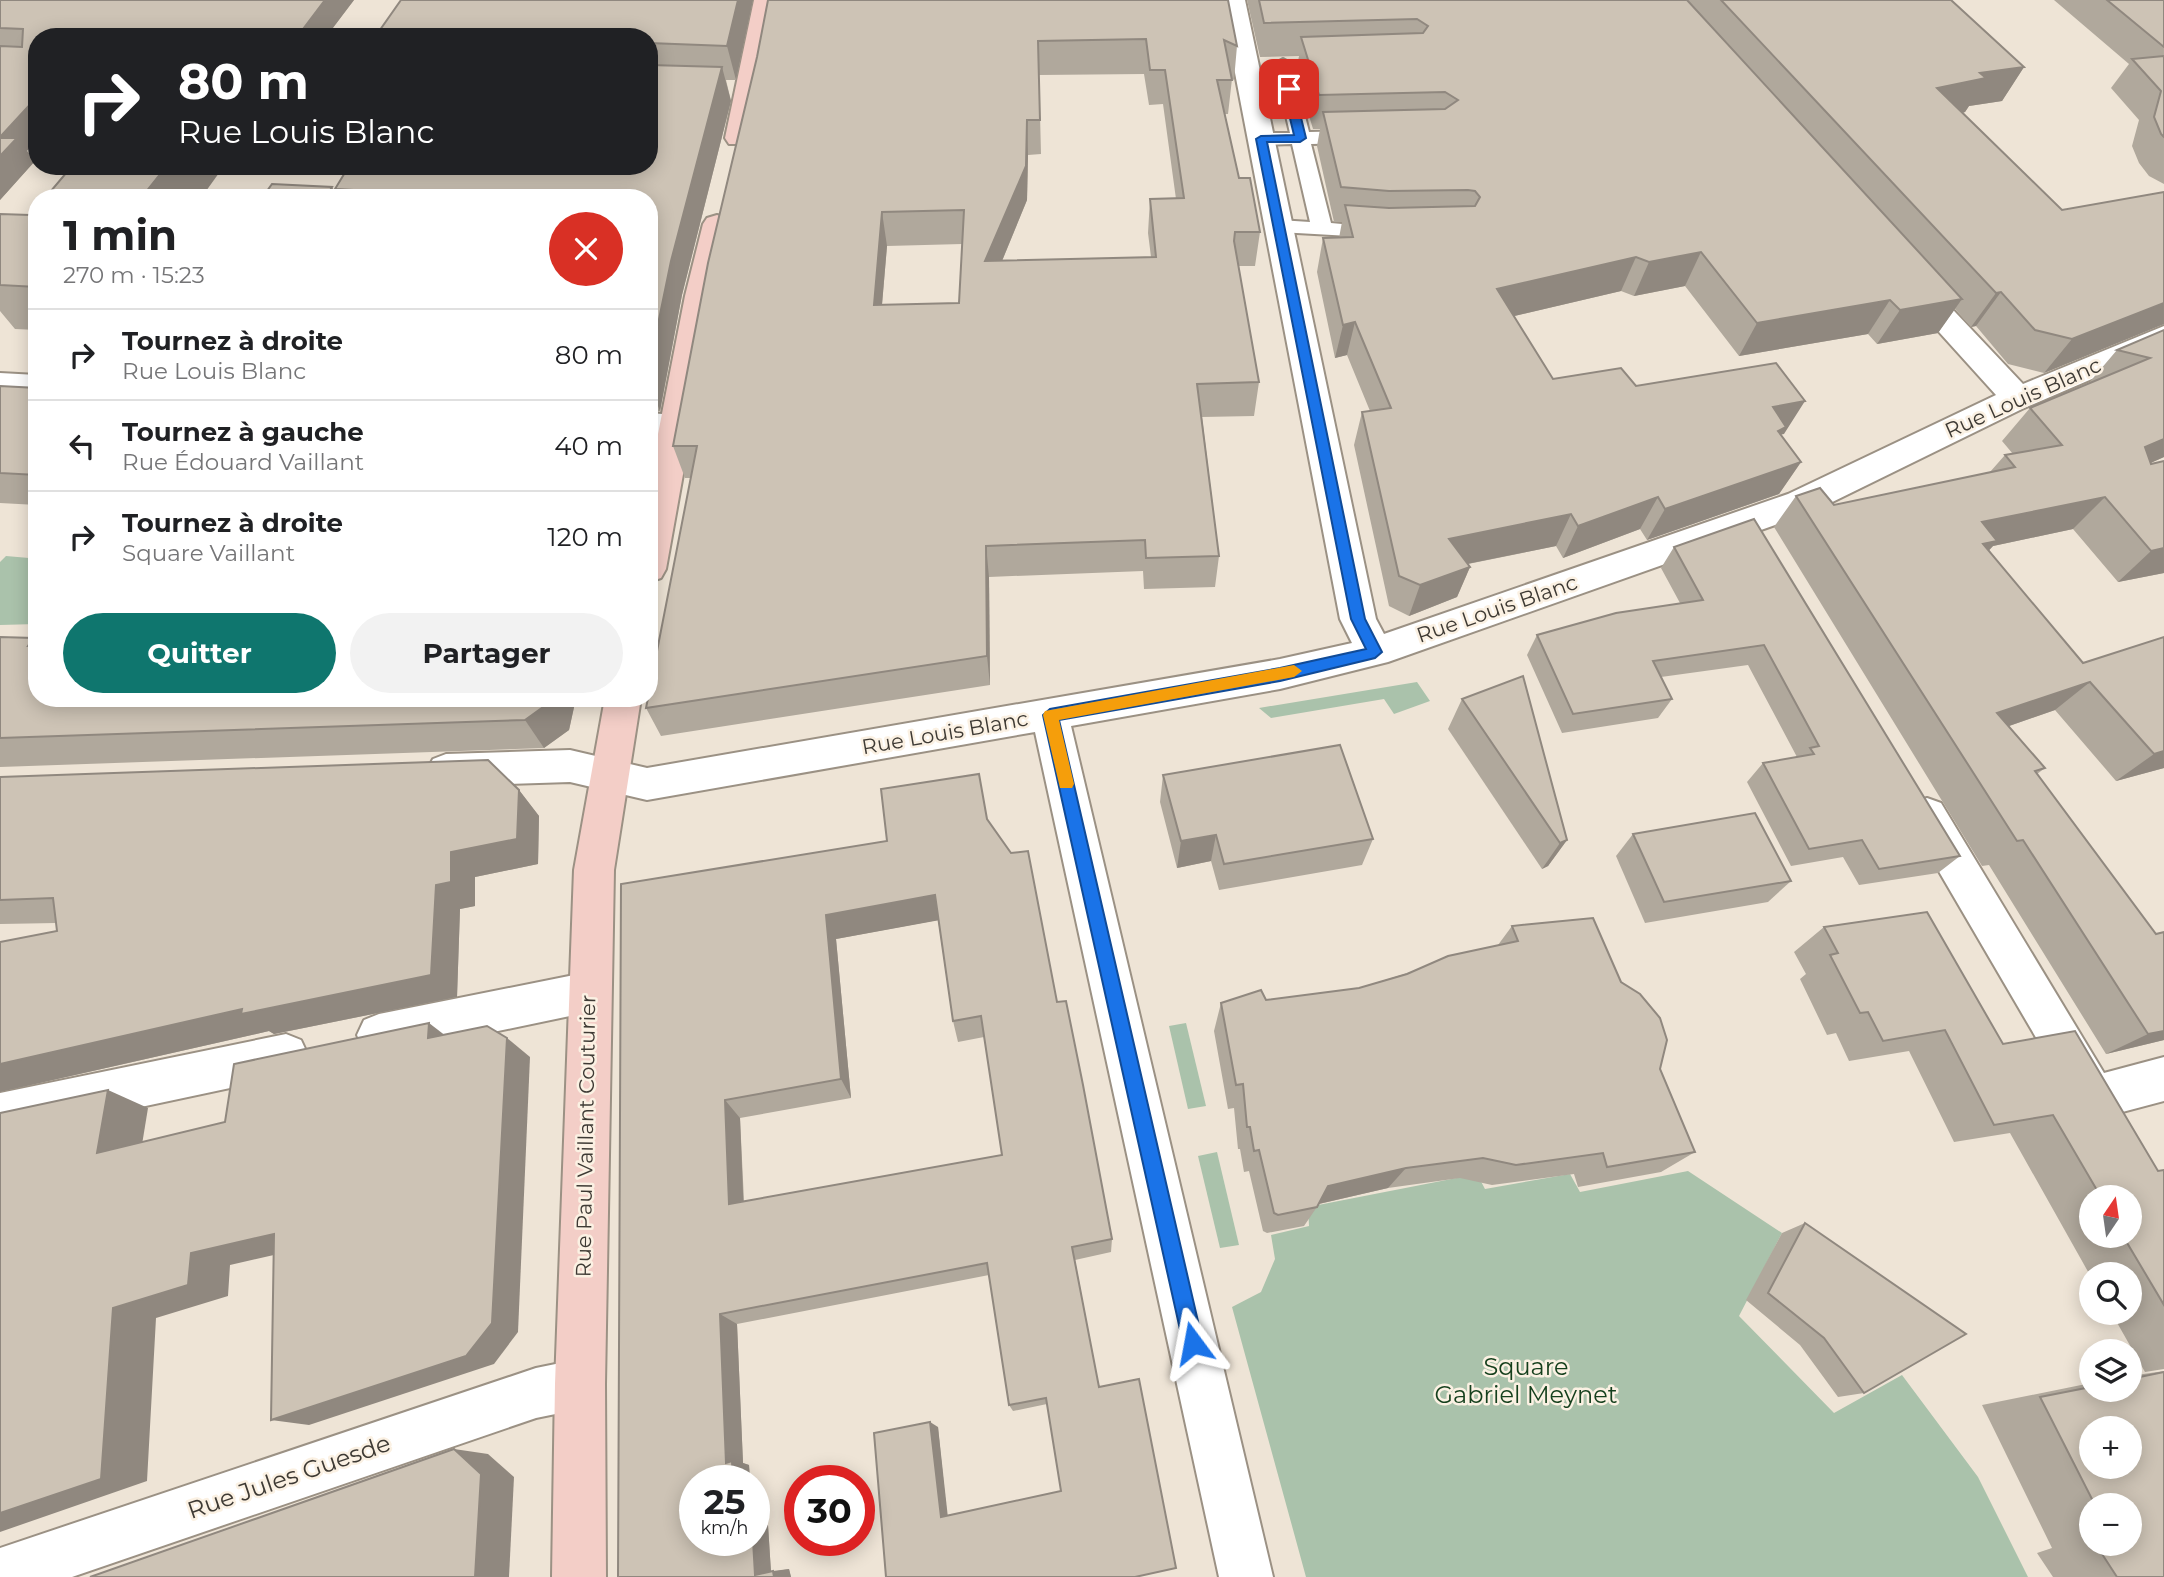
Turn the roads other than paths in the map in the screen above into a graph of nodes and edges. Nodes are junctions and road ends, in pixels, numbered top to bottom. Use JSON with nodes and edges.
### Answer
{"nodes":[{"id":1,"x":766,"y":0,"type":"edge"},
{"id":2,"x":1233,"y":0,"type":"edge"},
{"id":3,"x":1246,"y":64,"type":"junction"},
{"id":4,"x":718,"y":91,"type":"edge"},
{"id":5,"x":749,"y":91,"type":"junction"},
{"id":6,"x":1382,"y":136,"type":"edge"},
{"id":7,"x":1300,"y":138,"type":"junction"},
{"id":8,"x":1261,"y":139,"type":"junction"},
{"id":9,"x":1279,"y":226,"type":"junction"},
{"id":10,"x":1322,"y":229,"type":"junction"},
{"id":11,"x":1394,"y":233,"type":"edge"},
{"id":12,"x":1892,"y":261,"type":"edge"},
{"id":13,"x":2164,"y":336,"type":"edge"},
{"id":14,"x":0,"y":384,"type":"edge"},
{"id":15,"x":28,"y":386,"type":"edge"},
{"id":16,"x":2019,"y":398,"type":"junction"},
{"id":17,"x":664,"y":424,"type":"edge"},
{"id":18,"x":658,"y":482,"type":"edge"},
{"id":19,"x":1747,"y":521,"type":"junction"},
{"id":20,"x":1772,"y":555,"type":"edge"},
{"id":21,"x":1375,"y":652,"type":"junction"},
{"id":22,"x":621,"y":707,"type":"edge"},
{"id":23,"x":1050,"y":715,"type":"junction"},
{"id":24,"x":417,"y":771,"type":"edge"},
{"id":25,"x":609,"y":775,"type":"junction"},
{"id":26,"x":1912,"y":789,"type":"edge"},
{"id":27,"x":589,"y":992,"type":"junction"},
{"id":28,"x":2164,"y":1079,"type":"edge"},
{"id":29,"x":0,"y":1115,"type":"edge"},
{"id":30,"x":580,"y":1384,"type":"junction"},
{"id":31,"x":0,"y":1575,"type":"edge"},
{"id":32,"x":579,"y":1577,"type":"edge"},
{"id":33,"x":1246,"y":1577,"type":"edge"}],
"edges":[{"from":1,"to":5,"type":"street"},
{"from":2,"to":3,"type":"street"},
{"from":3,"to":7,"type":"lane"},
{"from":3,"to":8,"type":"street"},
{"from":4,"to":5,"type":"street"},
{"from":5,"to":17,"type":"street"},
{"from":6,"to":7,"type":"lane"},
{"from":7,"to":8,"type":"lane"},
{"from":7,"to":10,"type":"lane"},
{"from":8,"to":9,"type":"street"},
{"from":9,"to":10,"type":"lane"},
{"from":9,"to":21,"type":"street"},
{"from":10,"to":11,"type":"lane"},
{"from":12,"to":16,"type":"street"},
{"from":13,"to":16,"type":"street","name":"Rue Louis Blanc"},
{"from":14,"to":15,"type":"street"},
{"from":16,"to":19,"type":"street","name":"Rue Louis Blanc"},
{"from":17,"to":18,"type":"street"},
{"from":19,"to":20,"type":"street"},
{"from":19,"to":21,"type":"street","name":"Rue Louis Blanc"},
{"from":21,"to":23,"type":"street","name":"Rue Louis Blanc"},
{"from":22,"to":25,"type":"street","name":"Rue Paul Vaillant Couturier"},
{"from":23,"to":25,"type":"street","name":"Rue Louis Blanc"},
{"from":23,"to":33,"type":"street"},
{"from":24,"to":25,"type":"street","name":"Rue Louis Blanc"},
{"from":25,"to":27,"type":"street","name":"Rue Paul Vaillant Couturier"},
{"from":26,"to":28,"type":"street"},
{"from":27,"to":29,"type":"street"},
{"from":27,"to":30,"type":"street","name":"Rue Paul Vaillant Couturier"},
{"from":30,"to":31,"type":"street","name":"Rue Jules Guesde"},
{"from":30,"to":32,"type":"street","name":"Rue Paul Vaillant Couturier"}]}
